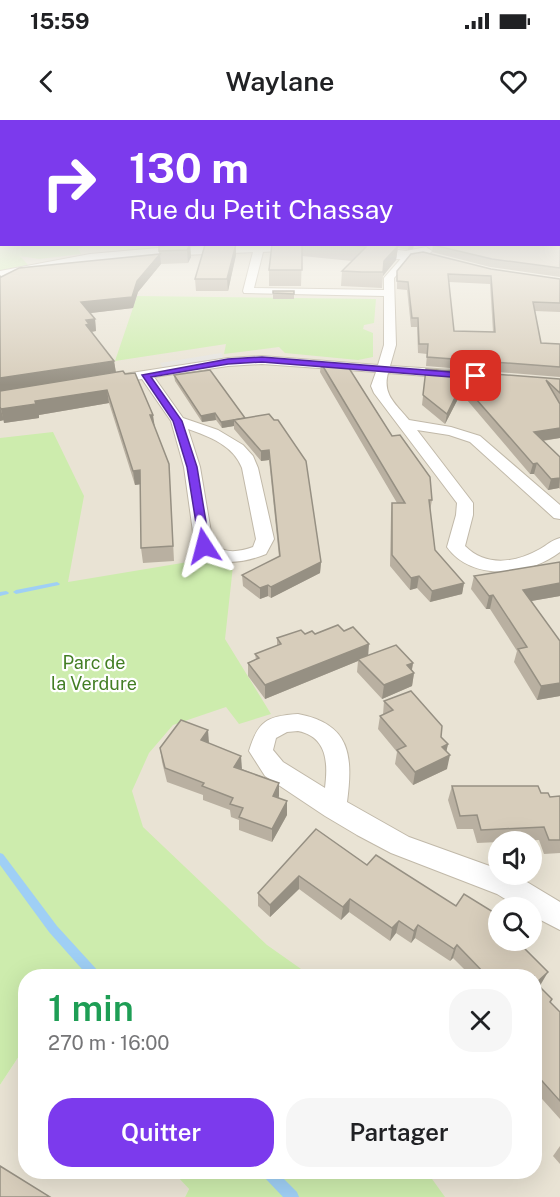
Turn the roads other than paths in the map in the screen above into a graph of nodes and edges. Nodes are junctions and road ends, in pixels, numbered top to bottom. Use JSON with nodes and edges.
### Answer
{"nodes":[{"id":1,"x":251,"y":284,"type":"edge"},
{"id":2,"x":389,"y":284,"type":"edge"},
{"id":3,"x":389,"y":293,"type":"junction"},
{"id":4,"x":382,"y":369,"type":"junction"},
{"id":5,"x":146,"y":375,"type":"junction"},
{"id":6,"x":469,"y":375,"type":"edge"},
{"id":7,"x":100,"y":382,"type":"edge"},
{"id":8,"x":178,"y":421,"type":"junction"},
{"id":9,"x":405,"y":424,"type":"junction"},
{"id":10,"x":560,"y":514,"type":"edge"},
{"id":11,"x":560,"y":543,"type":"edge"},
{"id":12,"x":334,"y":808,"type":"dead end"},
{"id":13,"x":560,"y":917,"type":"edge"}],
"edges":[{"from":1,"to":3,"type":"street"},
{"from":2,"to":3,"type":"street"},
{"from":3,"to":4,"type":"street"},
{"from":4,"to":5,"type":"street"},
{"from":4,"to":6,"type":"street"},
{"from":4,"to":9,"type":"street"},
{"from":5,"to":7,"type":"street"},
{"from":5,"to":8,"type":"street"},
{"from":8,"to":8,"type":"street"},
{"from":9,"to":10,"type":"street"},
{"from":9,"to":11,"type":"street"},
{"from":12,"to":13,"type":"street"}]}
